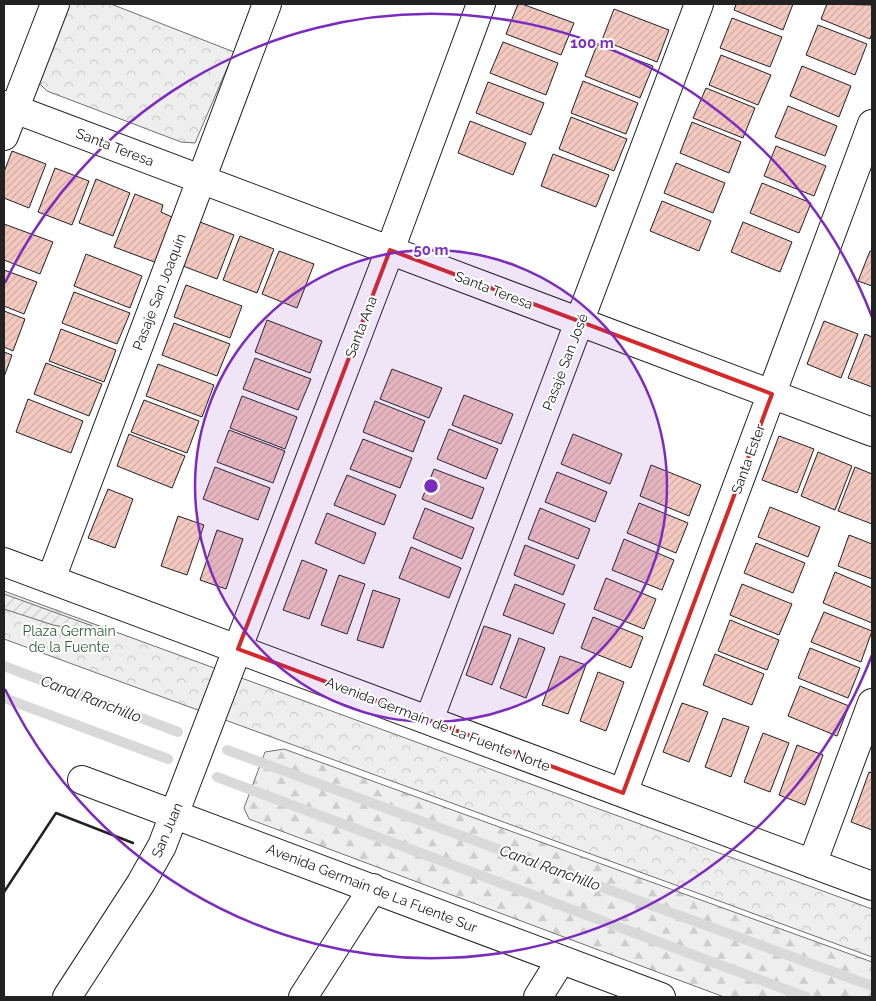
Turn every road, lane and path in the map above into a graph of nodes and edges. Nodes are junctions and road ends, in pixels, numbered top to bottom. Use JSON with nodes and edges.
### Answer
{"nodes":[{"id":1,"x":54,"y":4,"type":"edge"},
{"id":2,"x":267,"y":4,"type":"edge"},
{"id":3,"x":481,"y":4,"type":"edge"},
{"id":4,"x":699,"y":4,"type":"edge"},
{"id":5,"x":9,"y":107,"type":"edge"},
{"id":6,"x":872,"y":124,"type":"edge"},
{"id":7,"x":4,"y":136,"type":"edge"},
{"id":8,"x":202,"y":180,"type":"junction"},
{"id":9,"x":390,"y":250,"type":"junction"},
{"id":10,"x":580,"y":322,"type":"junction"},
{"id":11,"x":772,"y":394,"type":"junction"},
{"id":12,"x":872,"y":432,"type":"edge"},
{"id":13,"x":4,"y":562,"type":"edge"},
{"id":14,"x":51,"y":579,"type":"junction"},
{"id":15,"x":238,"y":649,"type":"junction"},
{"id":16,"x":872,"y":703,"type":"edge"},
{"id":17,"x":429,"y":720,"type":"junction"},
{"id":18,"x":82,"y":780,"type":"dead end"},
{"id":19,"x":623,"y":793,"type":"junction"},
{"id":20,"x":175,"y":814,"type":"junction"},
{"id":21,"x":812,"y":864,"type":"junction"},
{"id":22,"x":872,"y":886,"type":"edge"},
{"id":23,"x":373,"y":888,"type":"junction"},
{"id":24,"x":561,"y":960,"type":"junction"},
{"id":25,"x":68,"y":997,"type":"edge"},
{"id":26,"x":303,"y":997,"type":"edge"},
{"id":27,"x":538,"y":997,"type":"edge"},
{"id":28,"x":661,"y":997,"type":"edge"}],
"edges":[{"from":1,"to":5,"type":"street"},
{"from":2,"to":8,"type":"street","name":"Pasaje San Joaquín"},
{"from":3,"to":9,"type":"street","name":"Santa Ana"},
{"from":4,"to":10,"type":"street","name":"Pasaje San José"},
{"from":5,"to":7,"type":"street"},
{"from":5,"to":8,"type":"street","name":"Santa Teresa"},
{"from":6,"to":11,"type":"street","name":"Santa Ester"},
{"from":8,"to":9,"type":"street","name":"Santa Teresa"},
{"from":8,"to":14,"type":"street","name":"Pasaje San Joaquín"},
{"from":9,"to":10,"type":"street","name":"Santa Teresa"},
{"from":9,"to":15,"type":"street","name":"Santa Ana"},
{"from":10,"to":11,"type":"street","name":"Santa Teresa"},
{"from":10,"to":17,"type":"street","name":"Pasaje San José"},
{"from":11,"to":12,"type":"street","name":"Santa Teresa"},
{"from":11,"to":19,"type":"street","name":"Santa Ester"},
{"from":13,"to":14,"type":"street","name":"Avenida Germaín de La Fuente Norte"},
{"from":14,"to":15,"type":"street","name":"Avenida Germaín de La Fuente Norte"},
{"from":15,"to":17,"type":"street","name":"Avenida Germaín de La Fuente Norte"},
{"from":15,"to":20,"type":"street","name":"San Juan"},
{"from":16,"to":21,"type":"street"},
{"from":17,"to":19,"type":"street","name":"Avenida Germaín de La Fuente Norte"},
{"from":18,"to":20,"type":"street","name":"Avenida Germaín de La Fuente Sur"},
{"from":19,"to":21,"type":"street","name":"Avenida Germaín de La Fuente Norte"},
{"from":20,"to":23,"type":"street","name":"Avenida Germaín de La Fuente Sur"},
{"from":20,"to":25,"type":"street","name":"San Juan"},
{"from":21,"to":22,"type":"street","name":"Avenida Germaín de La Fuente Norte"},
{"from":23,"to":24,"type":"street","name":"Avenida Germaín de La Fuente Sur"},
{"from":23,"to":26,"type":"street"},
{"from":24,"to":27,"type":"street"},
{"from":24,"to":28,"type":"street","name":"Avenida Germaín de La Fuente Sur"}]}
